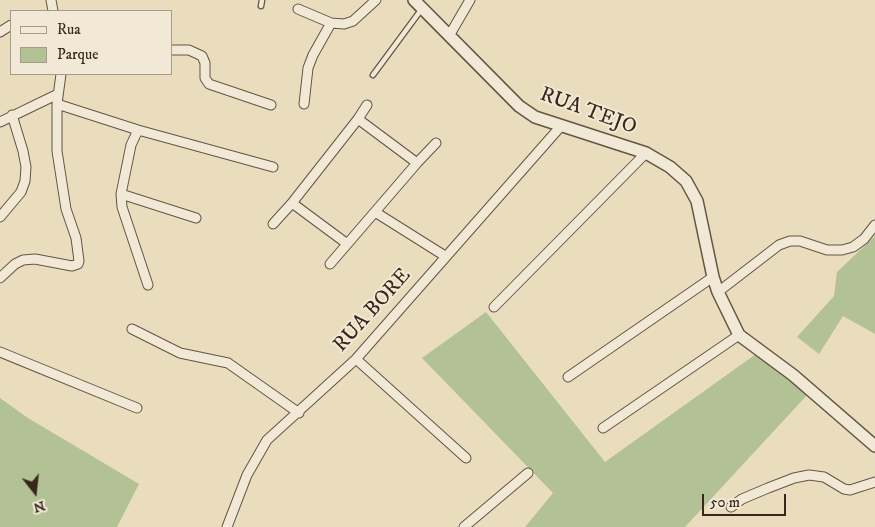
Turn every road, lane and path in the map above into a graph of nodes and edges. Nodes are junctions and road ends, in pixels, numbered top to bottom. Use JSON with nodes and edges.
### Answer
{"nodes":[{"id":1,"x":262,"y":0,"type":"edge"},
{"id":2,"x":376,"y":0,"type":"edge"},
{"id":3,"x":414,"y":0,"type":"edge"},
{"id":4,"x":470,"y":0,"type":"edge"},
{"id":5,"x":261,"y":6,"type":"dead end"},
{"id":6,"x":298,"y":9,"type":"dead end"},
{"id":7,"x":422,"y":9,"type":"junction"},
{"id":8,"x":332,"y":23,"type":"junction"},
{"id":9,"x":448,"y":36,"type":"junction"},
{"id":10,"x":172,"y":50,"type":"edge"},
{"id":11,"x":61,"y":75,"type":"edge"},
{"id":12,"x":373,"y":75,"type":"dead end"},
{"id":13,"x":58,"y":94,"type":"junction"},
{"id":14,"x":57,"y":104,"type":"junction"},
{"id":15,"x":304,"y":104,"type":"dead end"},
{"id":16,"x":367,"y":104,"type":"dead end"},
{"id":17,"x":271,"y":105,"type":"dead end"},
{"id":18,"x":12,"y":115,"type":"junction"},
{"id":19,"x":358,"y":118,"type":"junction"},
{"id":20,"x":0,"y":122,"type":"edge"},
{"id":21,"x":561,"y":126,"type":"junction"},
{"id":22,"x":138,"y":130,"type":"junction"},
{"id":23,"x":436,"y":143,"type":"dead end"},
{"id":24,"x":646,"y":153,"type":"junction"},
{"id":25,"x":417,"y":163,"type":"junction"},
{"id":26,"x":273,"y":167,"type":"dead end"},
{"id":27,"x":121,"y":194,"type":"junction"},
{"id":28,"x":292,"y":203,"type":"junction"},
{"id":29,"x":375,"y":212,"type":"junction"},
{"id":30,"x":0,"y":217,"type":"edge"},
{"id":31,"x":196,"y":218,"type":"dead end"},
{"id":32,"x":273,"y":224,"type":"dead end"},
{"id":33,"x":875,"y":225,"type":"edge"},
{"id":34,"x":346,"y":243,"type":"junction"},
{"id":35,"x":445,"y":256,"type":"junction"},
{"id":36,"x":330,"y":264,"type":"dead end"},
{"id":37,"x":713,"y":277,"type":"junction"},
{"id":38,"x":0,"y":278,"type":"edge"},
{"id":39,"x":148,"y":285,"type":"dead end"},
{"id":40,"x":718,"y":292,"type":"junction"},
{"id":41,"x":494,"y":307,"type":"dead end"},
{"id":42,"x":132,"y":329,"type":"dead end"},
{"id":43,"x":739,"y":335,"type":"junction"},
{"id":44,"x":0,"y":352,"type":"edge"},
{"id":45,"x":356,"y":359,"type":"junction"},
{"id":46,"x":568,"y":377,"type":"dead end"},
{"id":47,"x":137,"y":408,"type":"dead end"},
{"id":48,"x":299,"y":413,"type":"junction"},
{"id":49,"x":603,"y":428,"type":"dead end"},
{"id":50,"x":875,"y":446,"type":"edge"},
{"id":51,"x":466,"y":458,"type":"dead end"},
{"id":52,"x":528,"y":473,"type":"dead end"},
{"id":53,"x":875,"y":482,"type":"edge"},
{"id":54,"x":730,"y":506,"type":"dead end"},
{"id":55,"x":226,"y":527,"type":"edge"},
{"id":56,"x":464,"y":527,"type":"edge"}],
"edges":[{"from":1,"to":5,"type":"lane"},
{"from":2,"to":8,"type":"street"},
{"from":3,"to":7,"type":"street","name":"RUA TEJO"},
{"from":4,"to":9,"type":"street"},
{"from":6,"to":8,"type":"street"},
{"from":7,"to":9,"type":"street","name":"RUA TEJO"},
{"from":7,"to":12,"type":"lane"},
{"from":8,"to":15,"type":"street"},
{"from":9,"to":21,"type":"street","name":"RUA TEJO"},
{"from":10,"to":17,"type":"street"},
{"from":11,"to":13,"type":"street"},
{"from":13,"to":14,"type":"street"},
{"from":13,"to":18,"type":"street"},
{"from":14,"to":22,"type":"street"},
{"from":14,"to":38,"type":"street"},
{"from":16,"to":19,"type":"street"},
{"from":18,"to":20,"type":"street"},
{"from":18,"to":30,"type":"street"},
{"from":19,"to":25,"type":"street"},
{"from":19,"to":28,"type":"street"},
{"from":21,"to":24,"type":"street","name":"RUA TEJO"},
{"from":21,"to":35,"type":"street","name":"RUA BORE"},
{"from":22,"to":26,"type":"street"},
{"from":22,"to":27,"type":"street"},
{"from":23,"to":25,"type":"street"},
{"from":24,"to":37,"type":"street","name":"RUA TEJO"},
{"from":24,"to":41,"type":"street"},
{"from":25,"to":29,"type":"street"},
{"from":27,"to":31,"type":"street"},
{"from":27,"to":39,"type":"street"},
{"from":28,"to":32,"type":"street"},
{"from":28,"to":34,"type":"street"},
{"from":29,"to":34,"type":"street"},
{"from":29,"to":35,"type":"street"},
{"from":33,"to":40,"type":"street"},
{"from":34,"to":36,"type":"street"},
{"from":35,"to":45,"type":"street","name":"RUA BORE"},
{"from":37,"to":40,"type":"street","name":"RUA TEJO"},
{"from":37,"to":46,"type":"street"},
{"from":40,"to":43,"type":"street","name":"RUA TEJO"},
{"from":42,"to":48,"type":"street"},
{"from":43,"to":49,"type":"street"},
{"from":43,"to":50,"type":"street","name":"RUA TEJO"},
{"from":44,"to":47,"type":"street"},
{"from":45,"to":48,"type":"street","name":"RUA BORE"},
{"from":45,"to":51,"type":"street"},
{"from":48,"to":55,"type":"street","name":"RUA BORE"},
{"from":52,"to":56,"type":"street"},
{"from":53,"to":54,"type":"street"}]}
